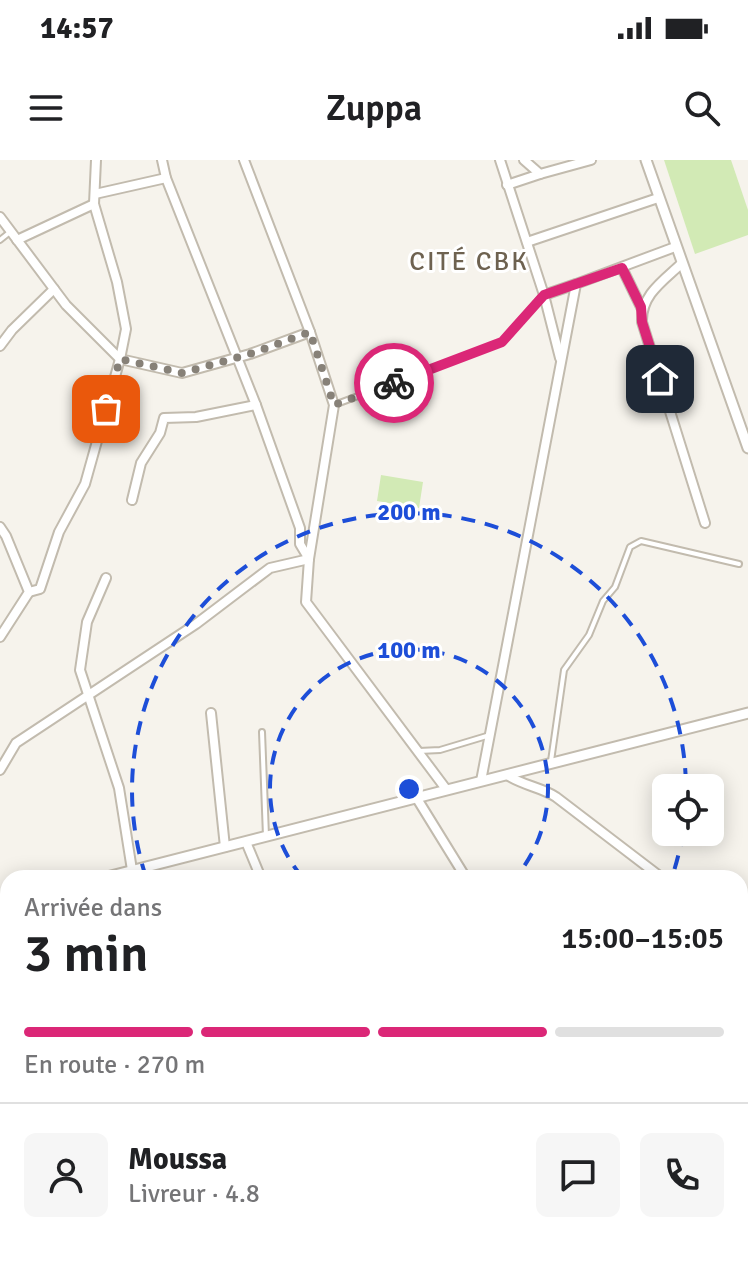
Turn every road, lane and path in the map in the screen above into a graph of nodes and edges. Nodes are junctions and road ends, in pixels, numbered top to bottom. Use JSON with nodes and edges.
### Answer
{"nodes":[{"id":1,"x":96,"y":160,"type":"edge"},
{"id":2,"x":162,"y":160,"type":"edge"},
{"id":3,"x":244,"y":160,"type":"edge"},
{"id":4,"x":500,"y":160,"type":"edge"},
{"id":5,"x":524,"y":160,"type":"edge"},
{"id":6,"x":591,"y":160,"type":"edge"},
{"id":7,"x":646,"y":160,"type":"edge"},
{"id":8,"x":540,"y":174,"type":"junction"},
{"id":9,"x":166,"y":178,"type":"junction"},
{"id":10,"x":507,"y":185,"type":"junction"},
{"id":11,"x":658,"y":198,"type":"junction"},
{"id":12,"x":94,"y":199,"type":"junction"},
{"id":13,"x":0,"y":217,"type":"edge"},
{"id":14,"x":10,"y":232,"type":"junction"},
{"id":15,"x":0,"y":240,"type":"edge"},
{"id":16,"x":17,"y":240,"type":"junction"},
{"id":17,"x":527,"y":242,"type":"junction"},
{"id":18,"x":675,"y":247,"type":"junction"},
{"id":19,"x":681,"y":264,"type":"junction"},
{"id":20,"x":622,"y":268,"type":"junction"},
{"id":21,"x":576,"y":284,"type":"junction"},
{"id":22,"x":54,"y":289,"type":"junction"},
{"id":23,"x":544,"y":295,"type":"junction"},
{"id":24,"x":641,"y":307,"type":"junction"},
{"id":25,"x":310,"y":332,"type":"junction"},
{"id":26,"x":0,"y":346,"type":"edge"},
{"id":27,"x":237,"y":358,"type":"junction"},
{"id":28,"x":120,"y":359,"type":"junction"},
{"id":29,"x":561,"y":363,"type":"junction"},
{"id":30,"x":256,"y":405,"type":"junction"},
{"id":31,"x":334,"y":405,"type":"junction"},
{"id":32,"x":748,"y":448,"type":"edge"},
{"id":33,"x":132,"y":500,"type":"dead end"},
{"id":34,"x":705,"y":523,"type":"dead end"},
{"id":35,"x":0,"y":527,"type":"edge"},
{"id":36,"x":309,"y":559,"type":"junction"},
{"id":37,"x":739,"y":564,"type":"dead end"},
{"id":38,"x":106,"y":578,"type":"dead end"},
{"id":39,"x":29,"y":592,"type":"junction"},
{"id":40,"x":0,"y":637,"type":"edge"},
{"id":41,"x":89,"y":697,"type":"junction"},
{"id":42,"x":211,"y":713,"type":"dead end"},
{"id":43,"x":748,"y":713,"type":"edge"},
{"id":44,"x":262,"y":732,"type":"dead end"},
{"id":45,"x":490,"y":735,"type":"junction"},
{"id":46,"x":419,"y":751,"type":"junction"},
{"id":47,"x":551,"y":763,"type":"junction"},
{"id":48,"x":0,"y":770,"type":"edge"},
{"id":49,"x":507,"y":775,"type":"junction"},
{"id":50,"x":481,"y":781,"type":"junction"},
{"id":51,"x":446,"y":789,"type":"junction"},
{"id":52,"x":416,"y":797,"type":"junction"},
{"id":53,"x":266,"y":836,"type":"junction"},
{"id":54,"x":246,"y":842,"type":"junction"},
{"id":55,"x":225,"y":847,"type":"junction"},
{"id":56,"x":132,"y":870,"type":"joint"},
{"id":57,"x":258,"y":870,"type":"edge"},
{"id":58,"x":461,"y":870,"type":"edge"},
{"id":59,"x":652,"y":870,"type":"edge"}],
"edges":[{"from":1,"to":12,"type":"street"},
{"from":2,"to":9,"type":"street"},
{"from":3,"to":25,"type":"street"},
{"from":4,"to":10,"type":"street"},
{"from":5,"to":8,"type":"street"},
{"from":6,"to":8,"type":"street"},
{"from":7,"to":11,"type":"street"},
{"from":8,"to":10,"type":"street"},
{"from":9,"to":12,"type":"street"},
{"from":9,"to":27,"type":"street"},
{"from":10,"to":17,"type":"street"},
{"from":11,"to":17,"type":"street"},
{"from":11,"to":18,"type":"street"},
{"from":12,"to":16,"type":"street"},
{"from":12,"to":28,"type":"street"},
{"from":13,"to":14,"type":"street"},
{"from":14,"to":15,"type":"lane"},
{"from":14,"to":16,"type":"street"},
{"from":16,"to":22,"type":"street"},
{"from":17,"to":23,"type":"street"},
{"from":18,"to":19,"type":"street"},
{"from":18,"to":20,"type":"street"},
{"from":19,"to":24,"type":"street"},
{"from":19,"to":32,"type":"street"},
{"from":20,"to":21,"type":"street"},
{"from":20,"to":24,"type":"street"},
{"from":21,"to":23,"type":"street"},
{"from":21,"to":29,"type":"street"},
{"from":22,"to":26,"type":"street"},
{"from":22,"to":28,"type":"street"},
{"from":23,"to":29,"type":"street"},
{"from":23,"to":31,"type":"lane"},
{"from":24,"to":34,"type":"street"},
{"from":25,"to":27,"type":"street"},
{"from":25,"to":31,"type":"street"},
{"from":27,"to":28,"type":"street"},
{"from":27,"to":30,"type":"street"},
{"from":28,"to":39,"type":"street"},
{"from":29,"to":45,"type":"street"},
{"from":30,"to":33,"type":"street"},
{"from":30,"to":36,"type":"street"},
{"from":31,"to":36,"type":"street"},
{"from":35,"to":39,"type":"street"},
{"from":36,"to":41,"type":"street"},
{"from":36,"to":46,"type":"street"},
{"from":37,"to":47,"type":"lane"},
{"from":38,"to":41,"type":"street"},
{"from":39,"to":40,"type":"street"},
{"from":41,"to":48,"type":"street"},
{"from":41,"to":56,"type":"street"},
{"from":42,"to":55,"type":"street"},
{"from":43,"to":47,"type":"street"},
{"from":44,"to":53,"type":"lane"},
{"from":45,"to":46,"type":"lane"},
{"from":45,"to":50,"type":"street"},
{"from":46,"to":51,"type":"street"},
{"from":47,"to":49,"type":"street"},
{"from":49,"to":50,"type":"street"},
{"from":49,"to":59,"type":"street"},
{"from":50,"to":51,"type":"street"},
{"from":51,"to":52,"type":"street"},
{"from":52,"to":53,"type":"street"},
{"from":52,"to":58,"type":"street"},
{"from":53,"to":54,"type":"street"},
{"from":54,"to":55,"type":"street"},
{"from":54,"to":57,"type":"street"},
{"from":55,"to":56,"type":"street"}]}
